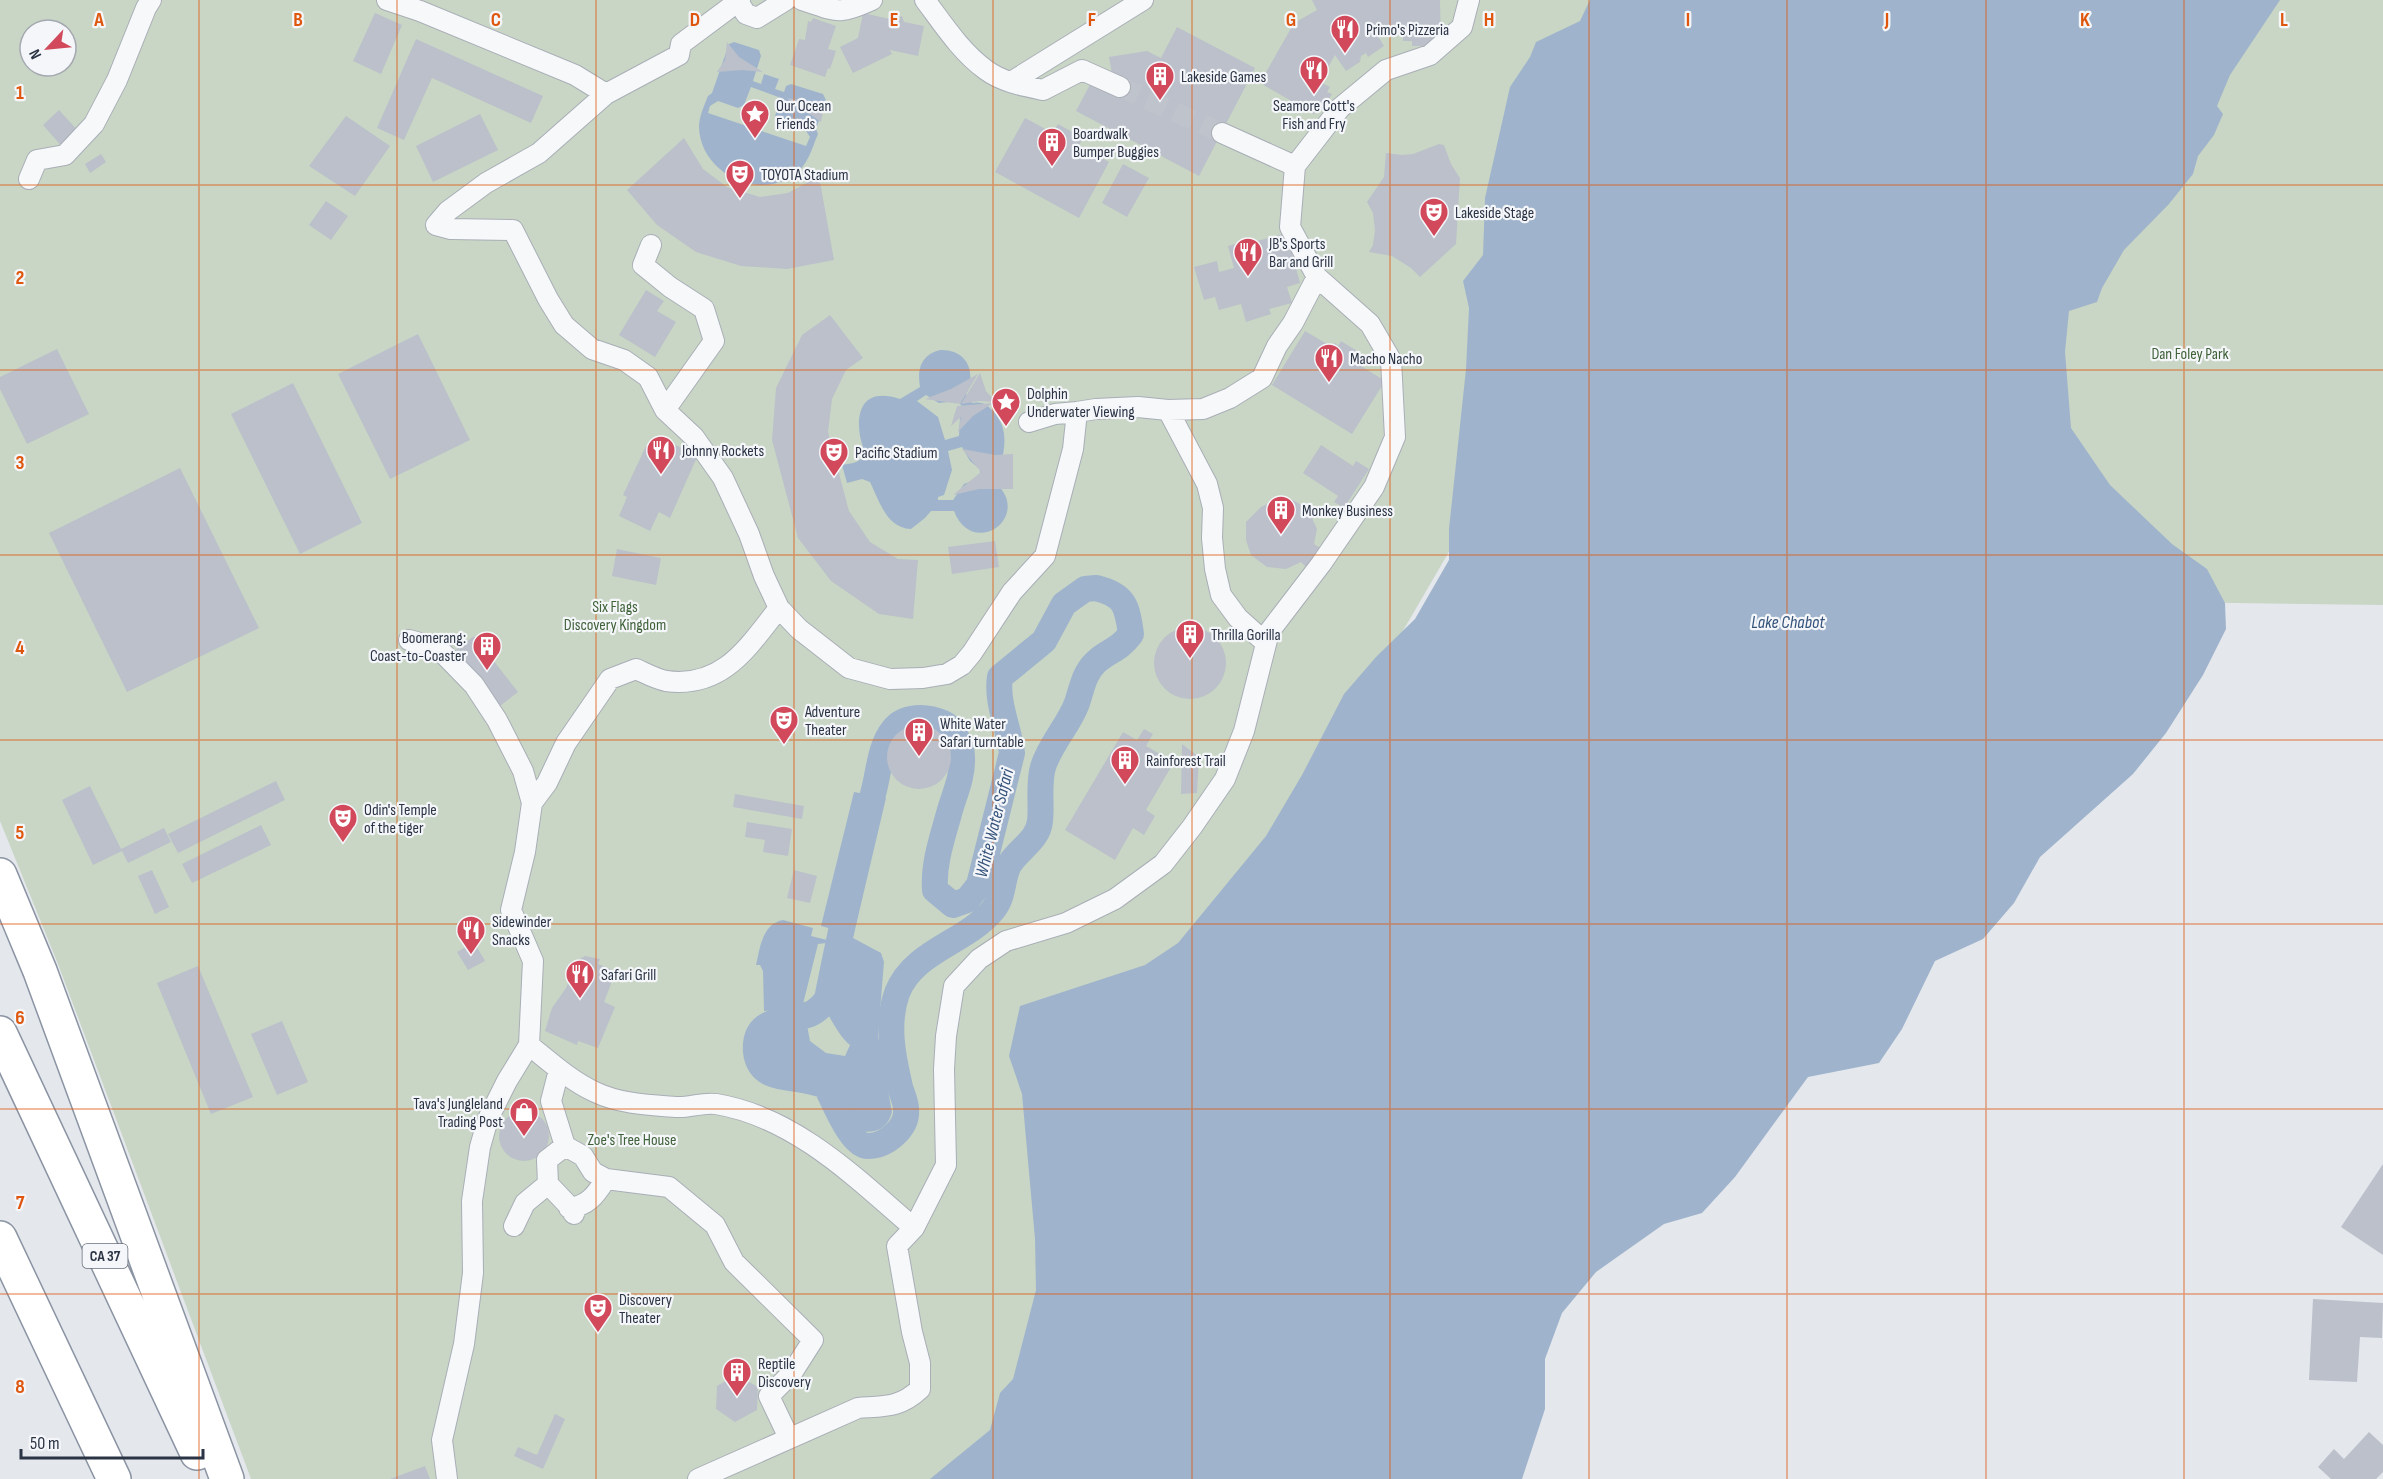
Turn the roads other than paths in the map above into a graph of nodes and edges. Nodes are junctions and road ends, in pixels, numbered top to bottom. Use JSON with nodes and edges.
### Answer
{"nodes":[{"id":1,"x":151,"y":0,"type":"edge"},
{"id":2,"x":387,"y":0,"type":"edge"},
{"id":3,"x":739,"y":0,"type":"edge"},
{"id":4,"x":786,"y":0,"type":"edge"},
{"id":5,"x":802,"y":0,"type":"edge"},
{"id":6,"x":872,"y":0,"type":"edge"},
{"id":7,"x":925,"y":0,"type":"edge"},
{"id":8,"x":1143,"y":0,"type":"edge"},
{"id":9,"x":1469,"y":0,"type":"edge"},
{"id":10,"x":1011,"y":82,"type":"junction"},
{"id":11,"x":1120,"y":87,"type":"tunnel mouth"},
{"id":12,"x":606,"y":94,"type":"junction"},
{"id":13,"x":1222,"y":133,"type":"tunnel mouth"},
{"id":14,"x":1295,"y":166,"type":"junction"},
{"id":15,"x":29,"y":179,"type":"dead end"},
{"id":16,"x":651,"y":245,"type":"dead end"},
{"id":17,"x":1317,"y":277,"type":"junction"},
{"id":18,"x":665,"y":410,"type":"junction"},
{"id":19,"x":1168,"y":410,"type":"junction"},
{"id":20,"x":1077,"y":412,"type":"junction"},
{"id":21,"x":1029,"y":423,"type":"dead end"},
{"id":22,"x":779,"y":608,"type":"junction"},
{"id":23,"x":409,"y":640,"type":"dead end"},
{"id":24,"x":1266,"y":643,"type":"junction"},
{"id":25,"x":532,"y":803,"type":"junction"},
{"id":26,"x":0,"y":875,"type":"edge"},
{"id":27,"x":0,"y":1033,"type":"edge"},
{"id":28,"x":529,"y":1045,"type":"junction"},
{"id":29,"x":559,"y":1070,"type":"junction"},
{"id":30,"x":565,"y":1146,"type":"junction"},
{"id":31,"x":606,"y":1179,"type":"junction"},
{"id":32,"x":548,"y":1184,"type":"junction"},
{"id":33,"x":514,"y":1226,"type":"dead end"},
{"id":34,"x":914,"y":1228,"type":"junction"},
{"id":35,"x":0,"y":1238,"type":"edge"},
{"id":36,"x":0,"y":1293,"type":"edge"},
{"id":37,"x":789,"y":1438,"type":"junction"},
{"id":38,"x":99,"y":1479,"type":"edge"},
{"id":39,"x":114,"y":1479,"type":"edge"},
{"id":40,"x":210,"y":1479,"type":"edge"},
{"id":41,"x":226,"y":1479,"type":"edge"},
{"id":42,"x":447,"y":1479,"type":"edge"},
{"id":43,"x":698,"y":1479,"type":"edge"}],
"edges":[{"from":1,"to":15,"type":"street"},
{"from":2,"to":12,"type":"street"},
{"from":3,"to":4,"type":"street"},
{"from":3,"to":12,"type":"street"},
{"from":5,"to":6,"type":"street"},
{"from":7,"to":10,"type":"street"},
{"from":8,"to":10,"type":"street"},
{"from":9,"to":14,"type":"street"},
{"from":10,"to":11,"type":"street"},
{"from":12,"to":18,"type":"street"},
{"from":13,"to":14,"type":"street"},
{"from":14,"to":17,"type":"street"},
{"from":16,"to":18,"type":"street"},
{"from":17,"to":19,"type":"street"},
{"from":17,"to":24,"type":"street"},
{"from":18,"to":22,"type":"street"},
{"from":19,"to":20,"type":"street"},
{"from":19,"to":24,"type":"street"},
{"from":20,"to":21,"type":"street"},
{"from":20,"to":22,"type":"street"},
{"from":22,"to":25,"type":"street"},
{"from":23,"to":25,"type":"street"},
{"from":24,"to":34,"type":"street"},
{"from":25,"to":28,"type":"street"},
{"from":26,"to":41,"type":"highway"},
{"from":27,"to":40,"type":"highway","number":"CA 37"},
{"from":28,"to":29,"type":"street"},
{"from":28,"to":42,"type":"street"},
{"from":29,"to":30,"type":"street"},
{"from":29,"to":34,"type":"street"},
{"from":30,"to":31,"type":"street"},
{"from":30,"to":32,"type":"street"},
{"from":31,"to":32,"type":"street"},
{"from":31,"to":37,"type":"street"},
{"from":32,"to":33,"type":"street"},
{"from":34,"to":37,"type":"street"},
{"from":35,"to":39,"type":"highway"},
{"from":36,"to":38,"type":"highway"},
{"from":37,"to":43,"type":"street"}]}
